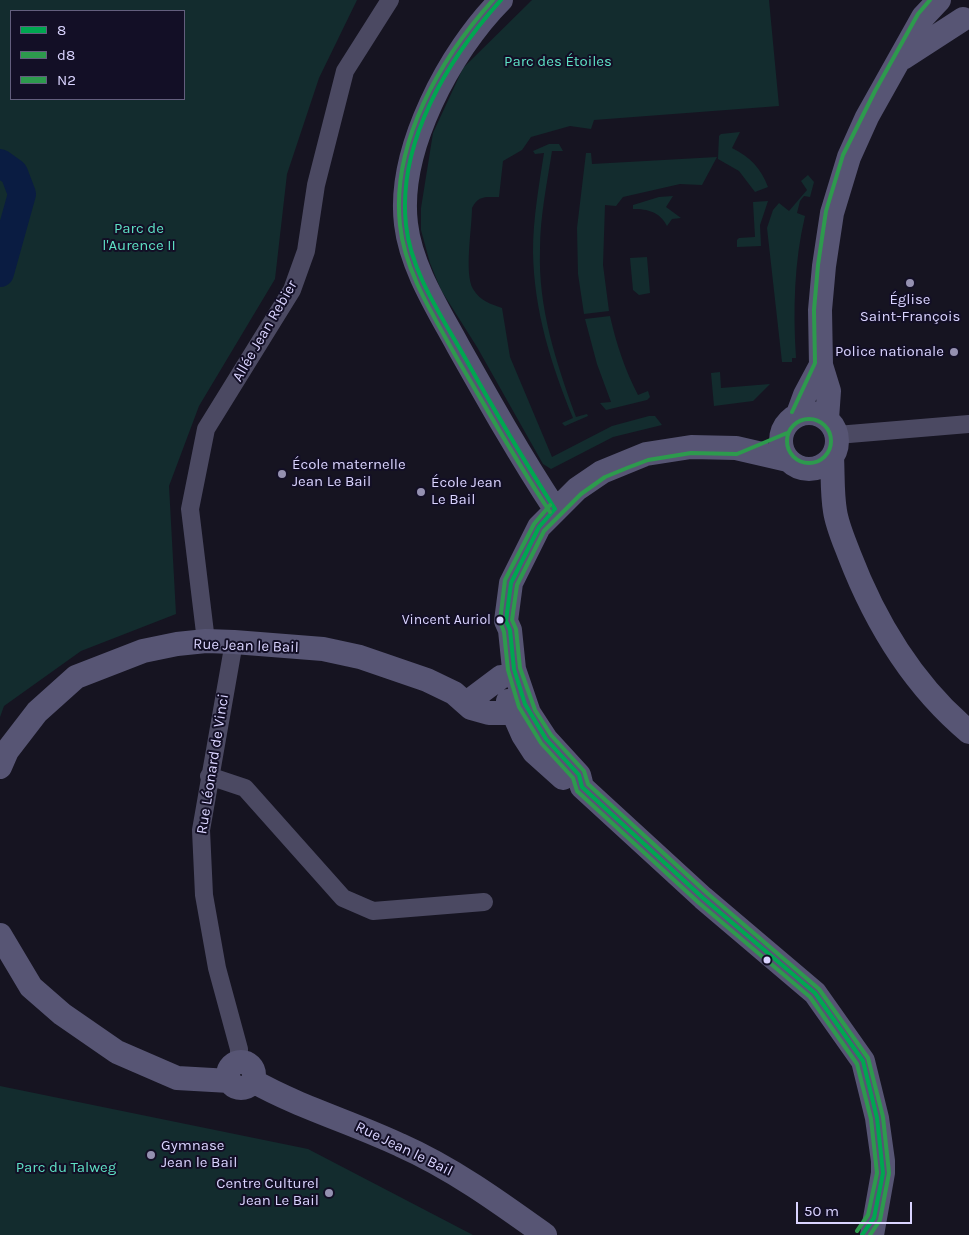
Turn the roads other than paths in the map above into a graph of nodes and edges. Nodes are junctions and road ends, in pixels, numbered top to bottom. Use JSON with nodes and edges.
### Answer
{"nodes":[{"id":1,"x":390,"y":0,"type":"edge"},
{"id":2,"x":501,"y":0,"type":"edge"},
{"id":3,"x":938,"y":0,"type":"edge"},
{"id":4,"x":948,"y":0,"type":"edge"},
{"id":5,"x":966,"y":20,"type":"edge"},
{"id":6,"x":900,"y":60,"type":"junction"},
{"id":7,"x":821,"y":365,"type":"junction"},
{"id":8,"x":791,"y":421,"type":"junction"},
{"id":9,"x":969,"y":424,"type":"edge"},
{"id":10,"x":832,"y":437,"type":"junction"},
{"id":11,"x":736,"y":448,"type":"junction"},
{"id":12,"x":797,"y":465,"type":"junction"},
{"id":13,"x":555,"y":509,"type":"junction"},
{"id":14,"x":835,"y":512,"type":"junction"},
{"id":15,"x":506,"y":621,"type":"junction"},
{"id":16,"x":206,"y":641,"type":"junction"},
{"id":17,"x":234,"y":642,"type":"junction"},
{"id":18,"x":501,"y":677,"type":"junction"},
{"id":19,"x":464,"y":696,"type":"junction"},
{"id":20,"x":517,"y":703,"type":"junction"},
{"id":21,"x":969,"y":732,"type":"edge"},
{"id":22,"x":0,"y":767,"type":"edge"},
{"id":23,"x":209,"y":776,"type":"junction"},
{"id":24,"x":484,"y":902,"type":"dead end"},
{"id":25,"x":0,"y":936,"type":"edge"},
{"id":26,"x":240,"y":1075,"type":"junction"},
{"id":27,"x":869,"y":1229,"type":"edge"},
{"id":28,"x":545,"y":1235,"type":"edge"}],
"edges":[{"from":1,"to":16,"type":"street","name":"Allée Jean Rebier"},
{"from":2,"to":13,"type":"street"},
{"from":3,"to":6,"type":"street"},
{"from":4,"to":5,"type":"street"},
{"from":5,"to":6,"type":"street"},
{"from":6,"to":7,"type":"street"},
{"from":7,"to":8,"type":"street"},
{"from":7,"to":10,"type":"street"},
{"from":8,"to":10,"type":"street"},
{"from":8,"to":11,"type":"street"},
{"from":8,"to":12,"type":"street"},
{"from":9,"to":10,"type":"street"},
{"from":10,"to":12,"type":"street"},
{"from":10,"to":14,"type":"street"},
{"from":11,"to":12,"type":"street"},
{"from":11,"to":13,"type":"street"},
{"from":12,"to":14,"type":"street"},
{"from":13,"to":15,"type":"street"},
{"from":14,"to":21,"type":"street"},
{"from":15,"to":18,"type":"street"},
{"from":15,"to":20,"type":"street"},
{"from":16,"to":17,"type":"street","name":"Rue Jean le Bail"},
{"from":16,"to":22,"type":"street","name":"Rue Jean le Bail"},
{"from":17,"to":19,"type":"street","name":"Rue Jean le Bail"},
{"from":17,"to":23,"type":"street","name":"Rue Léonard de Vinci"},
{"from":18,"to":19,"type":"street"},
{"from":18,"to":20,"type":"street"},
{"from":19,"to":20,"type":"street","name":"Rue Jean le Bail"},
{"from":20,"to":27,"type":"street"},
{"from":23,"to":24,"type":"street"},
{"from":23,"to":26,"type":"street","name":"Rue Léonard de Vinci"},
{"from":25,"to":26,"type":"street","name":"Rue Jean le Bail"},
{"from":26,"to":28,"type":"street","name":"Rue Jean le Bail"}]}
